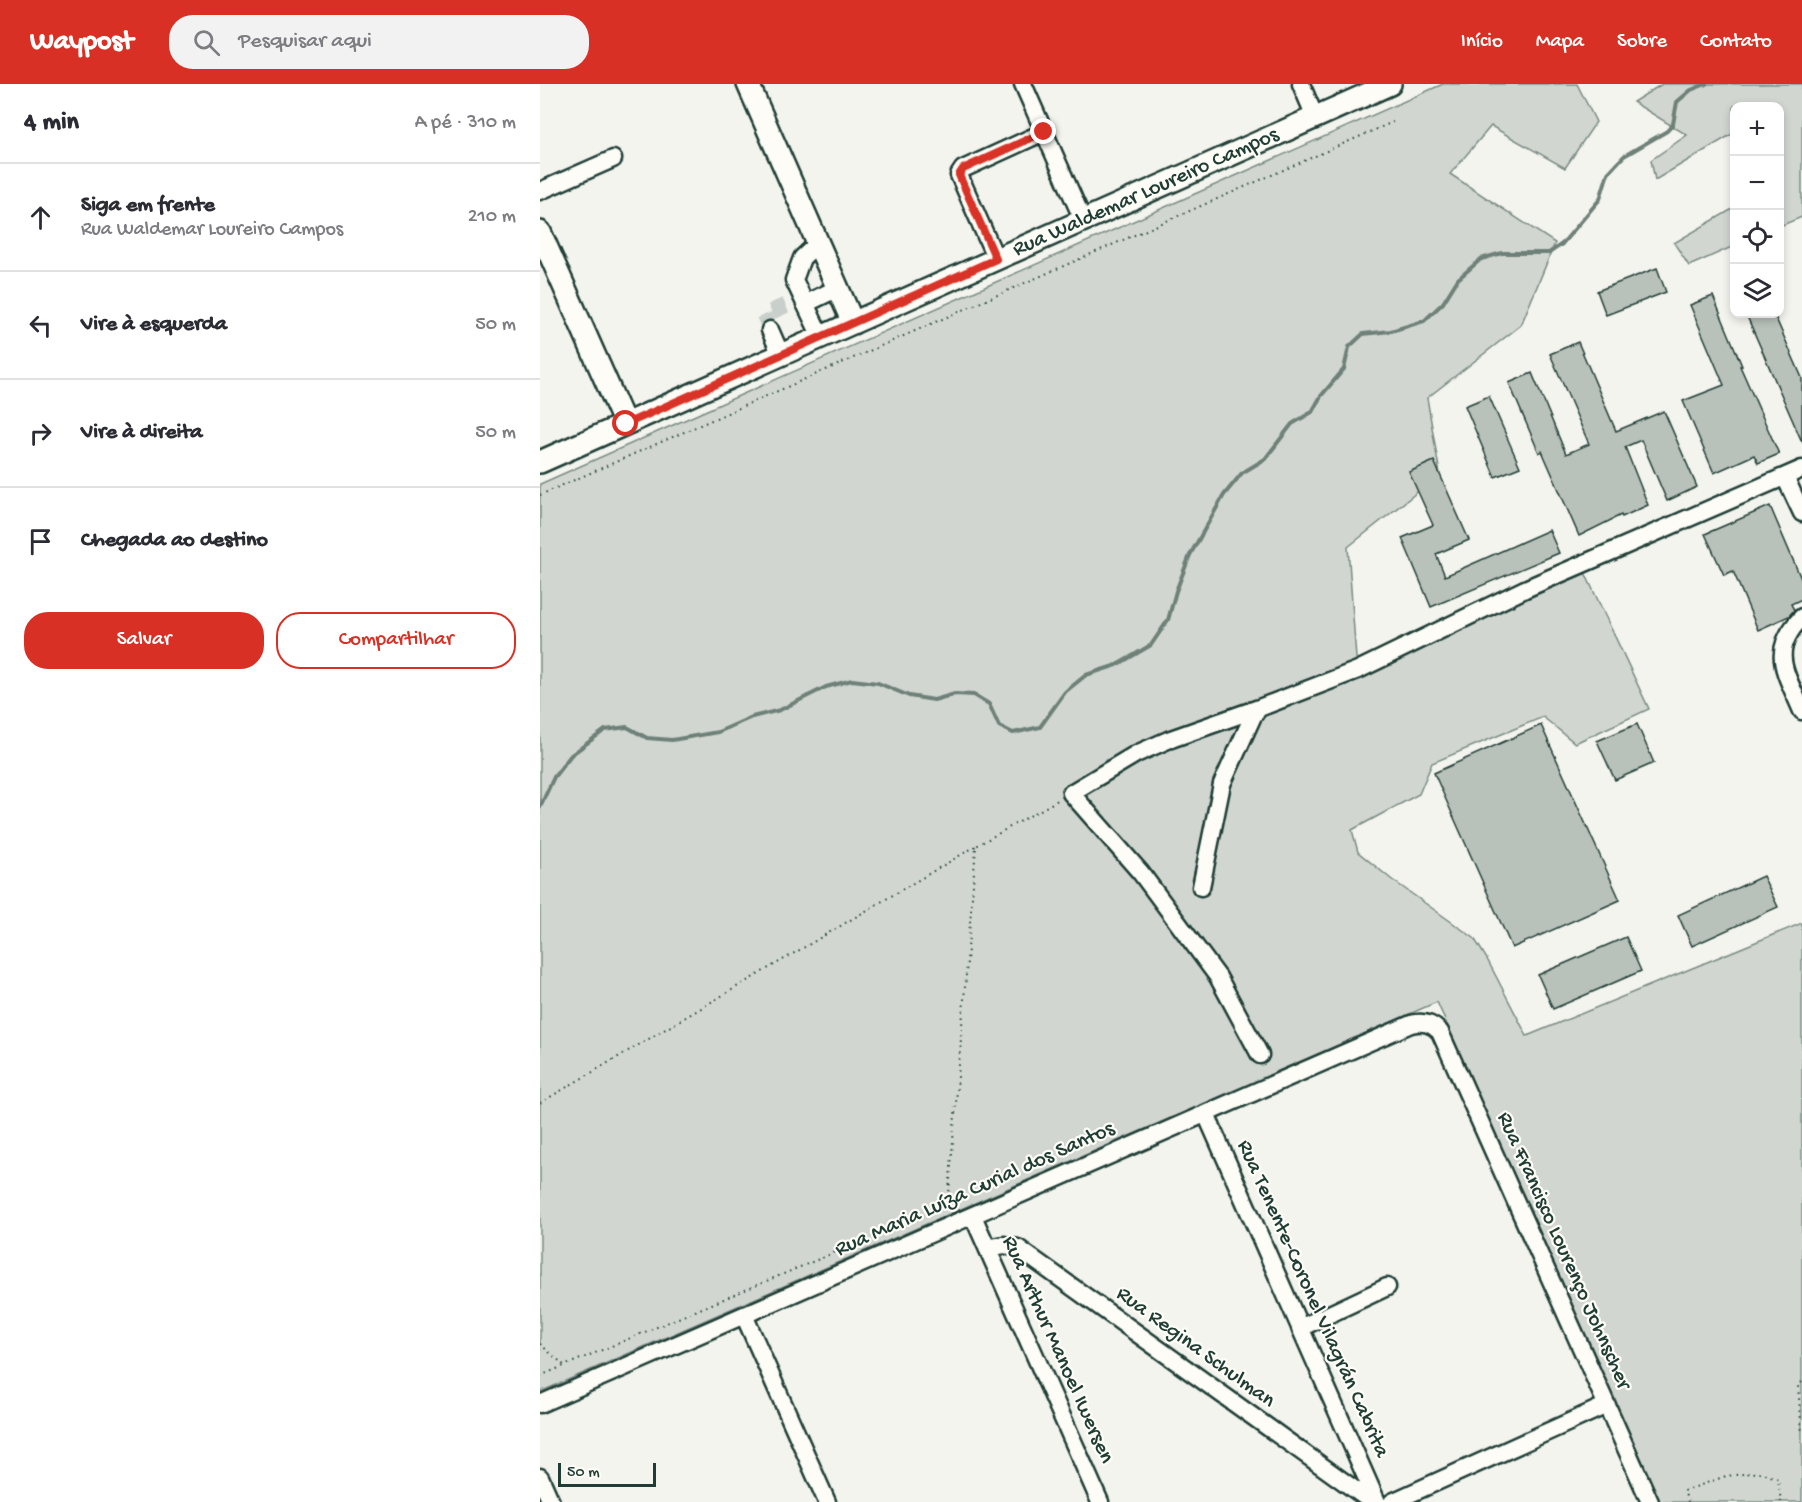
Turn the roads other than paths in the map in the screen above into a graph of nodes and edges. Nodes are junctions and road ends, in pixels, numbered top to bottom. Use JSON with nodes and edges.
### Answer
{"nodes":[{"id":1,"x":747,"y":84,"type":"edge"},
{"id":2,"x":1023,"y":84,"type":"edge"},
{"id":3,"x":1301,"y":84,"type":"edge"},
{"id":4,"x":1390,"y":84,"type":"edge"},
{"id":5,"x":1315,"y":117,"type":"junction"},
{"id":6,"x":1044,"y":132,"type":"junction"},
{"id":7,"x":613,"y":159,"type":"dead end"},
{"id":8,"x":540,"y":190,"type":"edge"},
{"id":9,"x":1083,"y":220,"type":"junction"},
{"id":10,"x":540,"y":232,"type":"edge"},
{"id":11,"x":818,"y":243,"type":"junction"},
{"id":12,"x":996,"y":259,"type":"junction"},
{"id":13,"x":838,"y":288,"type":"junction"},
{"id":14,"x":801,"y":301,"type":"junction"},
{"id":15,"x":853,"y":323,"type":"junction"},
{"id":16,"x":770,"y":330,"type":"tunnel mouth"},
{"id":17,"x":821,"y":337,"type":"junction"},
{"id":18,"x":781,"y":355,"type":"junction"},
{"id":19,"x":626,"y":424,"type":"junction"},
{"id":20,"x":540,"y":462,"type":"edge"},
{"id":21,"x":1802,"y":469,"type":"edge"},
{"id":22,"x":1785,"y":477,"type":"junction"},
{"id":23,"x":1802,"y":513,"type":"edge"},
{"id":24,"x":1802,"y":617,"type":"edge"},
{"id":25,"x":1259,"y":708,"type":"junction"},
{"id":26,"x":1802,"y":711,"type":"edge"},
{"id":27,"x":1201,"y":887,"type":"dead end"},
{"id":28,"x":1429,"y":1023,"type":"joint"},
{"id":29,"x":1260,"y":1055,"type":"dead end"},
{"id":30,"x":1206,"y":1114,"type":"junction"},
{"id":31,"x":973,"y":1216,"type":"junction"},
{"id":32,"x":987,"y":1248,"type":"junction"},
{"id":33,"x":1387,"y":1287,"type":"dead end"},
{"id":34,"x":744,"y":1315,"type":"junction"},
{"id":35,"x":1300,"y":1328,"type":"junction"},
{"id":36,"x":540,"y":1404,"type":"edge"},
{"id":37,"x":1607,"y":1406,"type":"junction"},
{"id":38,"x":540,"y":1477,"type":"edge"},
{"id":39,"x":551,"y":1502,"type":"edge"},
{"id":40,"x":826,"y":1502,"type":"edge"},
{"id":41,"x":1100,"y":1502,"type":"edge"},
{"id":42,"x":1372,"y":1502,"type":"edge"},
{"id":43,"x":1377,"y":1502,"type":"edge"},
{"id":44,"x":1392,"y":1502,"type":"edge"},
{"id":45,"x":1650,"y":1502,"type":"edge"}],
"edges":[{"from":1,"to":11,"type":"main road"},
{"from":2,"to":6,"type":"street"},
{"from":3,"to":5,"type":"street"},
{"from":4,"to":5,"type":"main road","name":"Rua Waldemar Loureiro Campos"},
{"from":5,"to":9,"type":"main road","name":"Rua Waldemar Loureiro Campos"},
{"from":6,"to":9,"type":"street"},
{"from":6,"to":12,"type":"street"},
{"from":7,"to":8,"type":"street"},
{"from":9,"to":12,"type":"main road","name":"Rua Waldemar Loureiro Campos"},
{"from":10,"to":19,"type":"main road"},
{"from":11,"to":13,"type":"main road"},
{"from":11,"to":14,"type":"street"},
{"from":12,"to":15,"type":"main road","name":"Rua Waldemar Loureiro Campos"},
{"from":13,"to":14,"type":"street"},
{"from":13,"to":15,"type":"main road"},
{"from":14,"to":17,"type":"street"},
{"from":15,"to":17,"type":"main road","name":"Rua Waldemar Loureiro Campos"},
{"from":16,"to":18,"type":"street"},
{"from":17,"to":18,"type":"main road","name":"Rua Waldemar Loureiro Campos"},
{"from":18,"to":19,"type":"main road","name":"Rua Waldemar Loureiro Campos"},
{"from":19,"to":20,"type":"main road","name":"Rua Waldemar Loureiro Campos"},
{"from":21,"to":22,"type":"street"},
{"from":22,"to":23,"type":"street"},
{"from":22,"to":25,"type":"street"},
{"from":24,"to":26,"type":"street"},
{"from":25,"to":27,"type":"street"},
{"from":25,"to":29,"type":"street"},
{"from":28,"to":30,"type":"street","name":"Rua Maria Luíza Curial dos Santos"},
{"from":28,"to":37,"type":"street","name":"Rua Francisco Lourenço Johnscher"},
{"from":30,"to":31,"type":"street","name":"Rua Maria Luíza Curial dos Santos"},
{"from":30,"to":35,"type":"street","name":"Rua Tenente-Coronel Vilagrán Cabrita"},
{"from":31,"to":32,"type":"street","name":"Rua Arthur Manoel Iwersen"},
{"from":31,"to":34,"type":"street","name":"Rua Maria Luíza Curial dos Santos"},
{"from":32,"to":41,"type":"street","name":"Rua Arthur Manoel Iwersen"},
{"from":32,"to":42,"type":"street","name":"Rua Regina Schulman"},
{"from":33,"to":35,"type":"street"},
{"from":34,"to":36,"type":"street","name":"Rua Maria Luíza Curial dos Santos"},
{"from":34,"to":40,"type":"street"},
{"from":35,"to":43,"type":"street","name":"Rua Tenente-Coronel Vilagrán Cabrita"},
{"from":37,"to":44,"type":"street"},
{"from":37,"to":45,"type":"street","name":"Rua Francisco Lourenço Johnscher"},
{"from":38,"to":39,"type":"street"}]}
